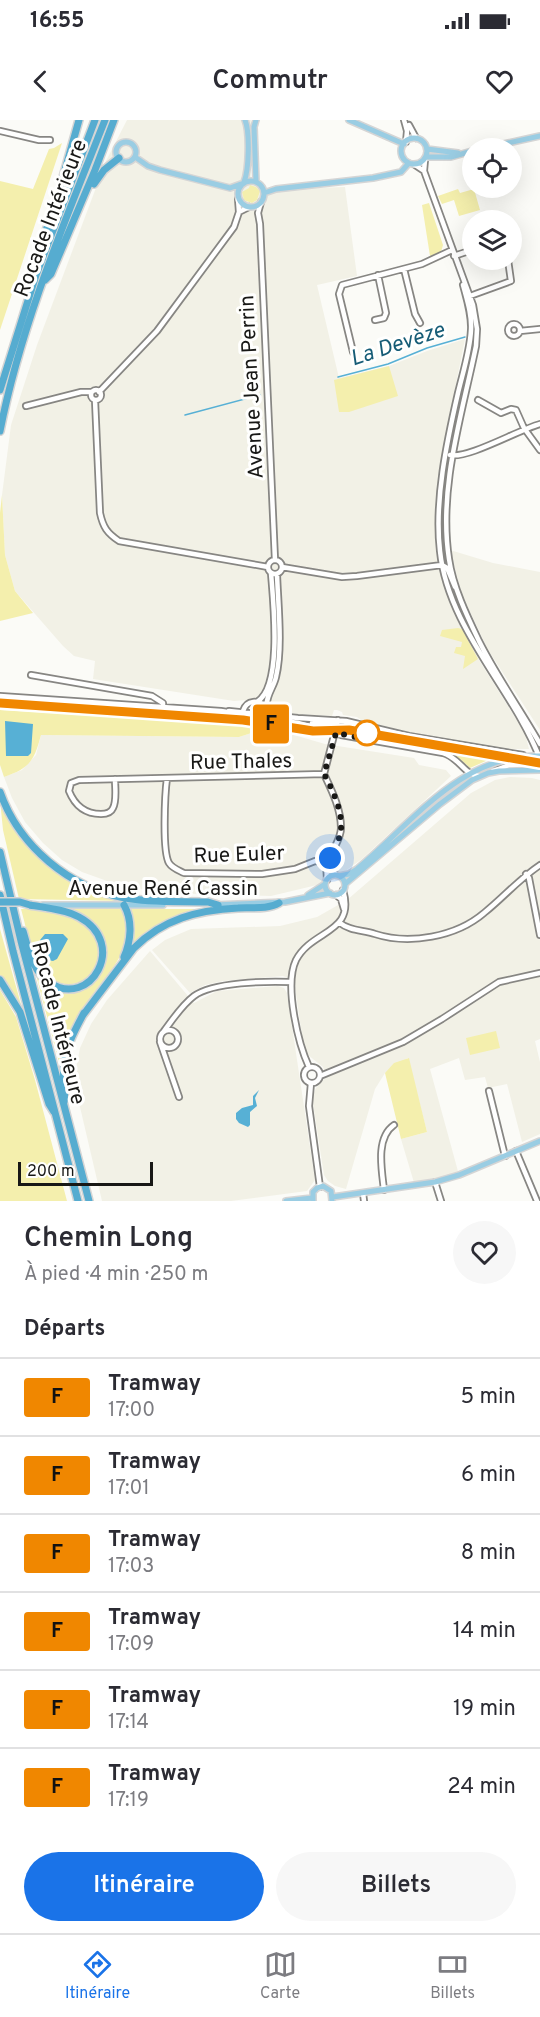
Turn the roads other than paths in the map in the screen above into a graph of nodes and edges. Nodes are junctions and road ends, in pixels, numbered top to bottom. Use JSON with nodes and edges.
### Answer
{"nodes":[{"id":1,"x":79,"y":120,"type":"edge"},
{"id":2,"x":95,"y":120,"type":"edge"},
{"id":3,"x":105,"y":120,"type":"edge"},
{"id":4,"x":114,"y":120,"type":"edge"},
{"id":5,"x":245,"y":120,"type":"edge"},
{"id":6,"x":256,"y":120,"type":"edge"},
{"id":7,"x":349,"y":120,"type":"edge"},
{"id":8,"x":406,"y":120,"type":"edge"},
{"id":9,"x":0,"y":131,"type":"edge"},
{"id":10,"x":539,"y":136,"type":"edge"},
{"id":11,"x":416,"y":138,"type":"junction"},
{"id":12,"x":50,"y":140,"type":"dead end"},
{"id":13,"x":522,"y":140,"type":"edge"},
{"id":14,"x":405,"y":143,"type":"junction"},
{"id":15,"x":427,"y":149,"type":"junction"},
{"id":16,"x":462,"y":153,"type":"joint"},
{"id":17,"x":135,"y":157,"type":"junction"},
{"id":18,"x":118,"y":158,"type":"junction"},
{"id":19,"x":425,"y":158,"type":"junction"},
{"id":20,"x":412,"y":164,"type":"junction"},
{"id":21,"x":424,"y":171,"type":"junction"},
{"id":22,"x":255,"y":181,"type":"junction"},
{"id":23,"x":243,"y":183,"type":"junction"},
{"id":24,"x":230,"y":188,"type":"junction"},
{"id":25,"x":264,"y":193,"type":"junction"},
{"id":26,"x":238,"y":197,"type":"junction"},
{"id":27,"x":261,"y":202,"type":"junction"},
{"id":28,"x":249,"y":207,"type":"junction"},
{"id":29,"x":239,"y":212,"type":"junction"},
{"id":30,"x":258,"y":213,"type":"junction"},
{"id":31,"x":70,"y":228,"type":"junction"},
{"id":32,"x":462,"y":252,"type":"edge"},
{"id":33,"x":453,"y":253,"type":"junction"},
{"id":34,"x":404,"y":269,"type":"junction"},
{"id":35,"x":510,"y":270,"type":"edge"},
{"id":36,"x":378,"y":275,"type":"junction"},
{"id":37,"x":43,"y":281,"type":"junction"},
{"id":38,"x":31,"y":290,"type":"junction"},
{"id":39,"x":469,"y":295,"type":"junction"},
{"id":40,"x":375,"y":320,"type":"dead end"},
{"id":41,"x":420,"y":322,"type":"dead end"},
{"id":42,"x":540,"y":329,"type":"edge"},
{"id":43,"x":520,"y":331,"type":"dead end"},
{"id":44,"x":353,"y":352,"type":"dead end"},
{"id":45,"x":0,"y":390,"type":"edge"},
{"id":46,"x":99,"y":392,"type":"junction"},
{"id":47,"x":91,"y":393,"type":"junction"},
{"id":48,"x":95,"y":400,"type":"junction"},
{"id":49,"x":478,"y":400,"type":"dead end"},
{"id":50,"x":26,"y":406,"type":"dead end"},
{"id":51,"x":540,"y":424,"type":"edge"},
{"id":52,"x":524,"y":428,"type":"junction"},
{"id":53,"x":0,"y":431,"type":"edge"},
{"id":54,"x":540,"y":450,"type":"edge"},
{"id":55,"x":450,"y":455,"type":"junction"},
{"id":56,"x":449,"y":558,"type":"junction"},
{"id":57,"x":275,"y":560,"type":"junction"},
{"id":58,"x":442,"y":565,"type":"junction"},
{"id":59,"x":268,"y":567,"type":"junction"},
{"id":60,"x":282,"y":567,"type":"junction"},
{"id":61,"x":274,"y":573,"type":"junction"},
{"id":62,"x":460,"y":598,"type":"junction"},
{"id":63,"x":275,"y":671,"type":"junction"},
{"id":64,"x":31,"y":675,"type":"dead end"},
{"id":65,"x":0,"y":696,"type":"edge"},
{"id":66,"x":257,"y":702,"type":"junction"},
{"id":67,"x":163,"y":707,"type":"junction"},
{"id":68,"x":267,"y":707,"type":"junction"},
{"id":69,"x":244,"y":713,"type":"junction"},
{"id":70,"x":268,"y":714,"type":"junction"},
{"id":71,"x":261,"y":717,"type":"junction"},
{"id":72,"x":338,"y":720,"type":"junction"},
{"id":73,"x":298,"y":723,"type":"junction"},
{"id":74,"x":392,"y":731,"type":"junction"},
{"id":75,"x":336,"y":732,"type":"junction"},
{"id":76,"x":540,"y":744,"type":"edge"},
{"id":77,"x":528,"y":756,"type":"junction"},
{"id":78,"x":540,"y":759,"type":"edge"},
{"id":79,"x":540,"y":770,"type":"edge"},
{"id":80,"x":468,"y":773,"type":"junction"},
{"id":81,"x":488,"y":773,"type":"junction"},
{"id":82,"x":324,"y":774,"type":"junction"},
{"id":83,"x":479,"y":776,"type":"junction"},
{"id":84,"x":167,"y":778,"type":"junction"},
{"id":85,"x":115,"y":780,"type":"junction"},
{"id":86,"x":0,"y":792,"type":"edge"},
{"id":87,"x":337,"y":844,"type":"junction"},
{"id":88,"x":0,"y":852,"type":"edge"},
{"id":89,"x":326,"y":862,"type":"junction"},
{"id":90,"x":539,"y":868,"type":"edge"},
{"id":91,"x":4,"y":870,"type":"junction"},
{"id":92,"x":526,"y":874,"type":"junction"},
{"id":93,"x":337,"y":875,"type":"junction"},
{"id":94,"x":326,"y":882,"type":"junction"},
{"id":95,"x":344,"y":887,"type":"junction"},
{"id":96,"x":333,"y":894,"type":"junction"},
{"id":97,"x":0,"y":895,"type":"edge"},
{"id":98,"x":296,"y":901,"type":"junction"},
{"id":99,"x":0,"y":903,"type":"edge"},
{"id":100,"x":279,"y":903,"type":"junction"},
{"id":101,"x":30,"y":904,"type":"junction"},
{"id":102,"x":124,"y":905,"type":"junction"},
{"id":103,"x":218,"y":905,"type":"junction"},
{"id":104,"x":538,"y":910,"type":"edge"},
{"id":105,"x":344,"y":915,"type":"junction"},
{"id":106,"x":539,"y":921,"type":"edge"},
{"id":107,"x":340,"y":923,"type":"junction"},
{"id":108,"x":6,"y":926,"type":"junction"},
{"id":109,"x":540,"y":935,"type":"edge"},
{"id":110,"x":540,"y":973,"type":"edge"},
{"id":111,"x":0,"y":980,"type":"edge"},
{"id":112,"x":291,"y":982,"type":"junction"},
{"id":113,"x":83,"y":1015,"type":"junction"},
{"id":114,"x":164,"y":1031,"type":"junction"},
{"id":115,"x":160,"y":1042,"type":"junction"},
{"id":116,"x":309,"y":1067,"type":"junction"},
{"id":117,"x":320,"y":1076,"type":"junction"},
{"id":118,"x":311,"y":1083,"type":"junction"},
{"id":119,"x":489,"y":1091,"type":"dead end"},
{"id":120,"x":179,"y":1097,"type":"dead end"},
{"id":121,"x":63,"y":1106,"type":"junction"},
{"id":122,"x":57,"y":1117,"type":"junction"},
{"id":123,"x":394,"y":1125,"type":"dead end"},
{"id":124,"x":540,"y":1141,"type":"edge"},
{"id":125,"x":516,"y":1151,"type":"junction"},
{"id":126,"x":505,"y":1156,"type":"junction"},
{"id":127,"x":435,"y":1182,"type":"junction"},
{"id":128,"x":320,"y":1187,"type":"junction"},
{"id":129,"x":384,"y":1190,"type":"junction"},
{"id":130,"x":363,"y":1193,"type":"junction"},
{"id":131,"x":312,"y":1199,"type":"edge"},
{"id":132,"x":332,"y":1199,"type":"edge"},
{"id":133,"x":78,"y":1201,"type":"edge"},
{"id":134,"x":89,"y":1201,"type":"edge"},
{"id":135,"x":286,"y":1201,"type":"edge"},
{"id":136,"x":364,"y":1201,"type":"edge"},
{"id":137,"x":441,"y":1201,"type":"edge"},
{"id":138,"x":537,"y":1201,"type":"edge"}],
"edges":[{"from":1,"to":38,"type":"highway"},
{"from":2,"to":38,"type":"highway"},
{"from":3,"to":37,"type":"highway","name":"Rocade Intérieure"},
{"from":4,"to":31,"type":"highway"},
{"from":5,"to":23,"type":"main road"},
{"from":6,"to":22,"type":"main road"},
{"from":7,"to":14,"type":"main road"},
{"from":8,"to":11,"type":"street"},
{"from":8,"to":14,"type":"street"},
{"from":9,"to":12,"type":"street"},
{"from":10,"to":13,"type":"main road"},
{"from":11,"to":14,"type":"main road"},
{"from":11,"to":15,"type":"main road"},
{"from":14,"to":20,"type":"main road"},
{"from":15,"to":16,"type":"main road"},
{"from":15,"to":19,"type":"main road"},
{"from":16,"to":19,"type":"main road"},
{"from":17,"to":18,"type":"main road"},
{"from":17,"to":18,"type":"main road"},
{"from":17,"to":24,"type":"main road"},
{"from":18,"to":31,"type":"highway"},
{"from":19,"to":20,"type":"main road"},
{"from":19,"to":21,"type":"street"},
{"from":20,"to":21,"type":"street"},
{"from":20,"to":25,"type":"main road"},
{"from":21,"to":33,"type":"street"},
{"from":22,"to":23,"type":"main road"},
{"from":22,"to":25,"type":"main road"},
{"from":23,"to":24,"type":"main road"},
{"from":23,"to":26,"type":"main road"},
{"from":24,"to":26,"type":"main road"},
{"from":25,"to":27,"type":"main road"},
{"from":26,"to":28,"type":"main road"},
{"from":26,"to":29,"type":"street"},
{"from":27,"to":28,"type":"main road"},
{"from":27,"to":30,"type":"street","name":"Avenue Jean Perrin"},
{"from":28,"to":29,"type":"street"},
{"from":28,"to":30,"type":"street"},
{"from":29,"to":46,"type":"street"},
{"from":30,"to":57,"type":"street","name":"Avenue Jean Perrin"},
{"from":31,"to":37,"type":"highway"},
{"from":32,"to":33,"type":"street"},
{"from":33,"to":34,"type":"street"},
{"from":33,"to":39,"type":"street"},
{"from":34,"to":36,"type":"street"},
{"from":34,"to":41,"type":"street"},
{"from":35,"to":39,"type":"street"},
{"from":36,"to":40,"type":"street"},
{"from":36,"to":44,"type":"street"},
{"from":37,"to":53,"type":"highway","name":"Rocade Intérieure"},
{"from":38,"to":45,"type":"highway"},
{"from":39,"to":55,"type":"street"},
{"from":42,"to":43,"type":"street"},
{"from":46,"to":47,"type":"street"},
{"from":46,"to":48,"type":"street"},
{"from":47,"to":48,"type":"street"},
{"from":47,"to":50,"type":"street"},
{"from":48,"to":59,"type":"street"},
{"from":49,"to":52,"type":"street"},
{"from":51,"to":52,"type":"street"},
{"from":52,"to":54,"type":"street"},
{"from":52,"to":55,"type":"street"},
{"from":55,"to":56,"type":"street"},
{"from":55,"to":58,"type":"street"},
{"from":56,"to":58,"type":"street"},
{"from":56,"to":62,"type":"street"},
{"from":57,"to":59,"type":"street"},
{"from":57,"to":60,"type":"street"},
{"from":58,"to":60,"type":"street"},
{"from":58,"to":62,"type":"street"},
{"from":58,"to":78,"type":"street"},
{"from":59,"to":61,"type":"street"},
{"from":60,"to":61,"type":"street"},
{"from":61,"to":63,"type":"street"},
{"from":62,"to":76,"type":"street"},
{"from":63,"to":66,"type":"street"},
{"from":63,"to":68,"type":"street"},
{"from":64,"to":67,"type":"street"},
{"from":65,"to":67,"type":"street"},
{"from":66,"to":68,"type":"street"},
{"from":66,"to":69,"type":"street"},
{"from":67,"to":69,"type":"street"},
{"from":68,"to":70,"type":"street"},
{"from":69,"to":70,"type":"street"},
{"from":69,"to":71,"type":"street"},
{"from":70,"to":71,"type":"street"},
{"from":70,"to":72,"type":"street"},
{"from":71,"to":73,"type":"street"},
{"from":72,"to":73,"type":"street"},
{"from":72,"to":74,"type":"street"},
{"from":72,"to":75,"type":"street","name":"Rue Thales"},
{"from":73,"to":75,"type":"street"},
{"from":74,"to":75,"type":"street"},
{"from":74,"to":77,"type":"street"},
{"from":75,"to":80,"type":"street"},
{"from":75,"to":82,"type":"street","name":"Rue Thales"},
{"from":77,"to":78,"type":"main road"},
{"from":77,"to":80,"type":"main road"},
{"from":78,"to":81,"type":"street"},
{"from":79,"to":81,"type":"main road"},
{"from":80,"to":83,"type":"street"},
{"from":80,"to":93,"type":"main road"},
{"from":81,"to":83,"type":"main road"},
{"from":82,"to":84,"type":"street","name":"Rue Thales"},
{"from":82,"to":87,"type":"street"},
{"from":83,"to":95,"type":"main road"},
{"from":84,"to":85,"type":"street","name":"Rue Thales"},
{"from":84,"to":89,"type":"street","name":"Rue Euler"},
{"from":85,"to":85,"type":"street","name":"Rue Thales"},
{"from":86,"to":103,"type":"highway"},
{"from":87,"to":89,"type":"street"},
{"from":87,"to":93,"type":"street"},
{"from":88,"to":91,"type":"highway","name":"Rocade Intérieure"},
{"from":89,"to":94,"type":"street"},
{"from":90,"to":92,"type":"street"},
{"from":91,"to":101,"type":"highway"},
{"from":91,"to":121,"type":"highway","name":"Rocade Intérieure"},
{"from":92,"to":104,"type":"street"},
{"from":92,"to":107,"type":"street"},
{"from":93,"to":94,"type":"main road"},
{"from":93,"to":95,"type":"main road"},
{"from":94,"to":96,"type":"main road"},
{"from":94,"to":98,"type":"main road","name":"Avenue René Cassin"},
{"from":95,"to":96,"type":"main road"},
{"from":95,"to":105,"type":"street"},
{"from":96,"to":98,"type":"main road","name":"Avenue René Cassin"},
{"from":96,"to":105,"type":"street"},
{"from":97,"to":108,"type":"highway"},
{"from":98,"to":100,"type":"main road","name":"Avenue René Cassin"},
{"from":99,"to":101,"type":"highway","bridge":true},
{"from":99,"to":108,"type":"highway"},
{"from":100,"to":103,"type":"main road","name":"Avenue René Cassin"},
{"from":100,"to":113,"type":"highway"},
{"from":101,"to":102,"type":"main road","name":"Avenue René Cassin"},
{"from":102,"to":103,"type":"main road","name":"Avenue René Cassin"},
{"from":102,"to":113,"type":"highway"},
{"from":104,"to":106,"type":"street"},
{"from":105,"to":107,"type":"street"},
{"from":106,"to":109,"type":"street"},
{"from":107,"to":112,"type":"street"},
{"from":108,"to":122,"type":"highway"},
{"from":110,"to":117,"type":"street"},
{"from":111,"to":122,"type":"highway"},
{"from":112,"to":114,"type":"street"},
{"from":112,"to":116,"type":"street"},
{"from":113,"to":121,"type":"highway"},
{"from":114,"to":115,"type":"street"},
{"from":114,"to":115,"type":"street"},
{"from":115,"to":120,"type":"street"},
{"from":116,"to":117,"type":"street"},
{"from":116,"to":118,"type":"street"},
{"from":117,"to":118,"type":"street"},
{"from":118,"to":128,"type":"street"},
{"from":119,"to":126,"type":"street"},
{"from":121,"to":134,"type":"highway","name":"Rocade Intérieure"},
{"from":122,"to":133,"type":"highway"},
{"from":123,"to":129,"type":"street"},
{"from":124,"to":125,"type":"main road"},
{"from":125,"to":126,"type":"main road"},
{"from":125,"to":138,"type":"street"},
{"from":126,"to":127,"type":"main road"},
{"from":127,"to":129,"type":"main road"},
{"from":127,"to":137,"type":"street"},
{"from":128,"to":131,"type":"main road"},
{"from":128,"to":132,"type":"main road"},
{"from":129,"to":130,"type":"main road"},
{"from":130,"to":132,"type":"main road"},
{"from":130,"to":136,"type":"street"},
{"from":131,"to":135,"type":"main road"}]}
